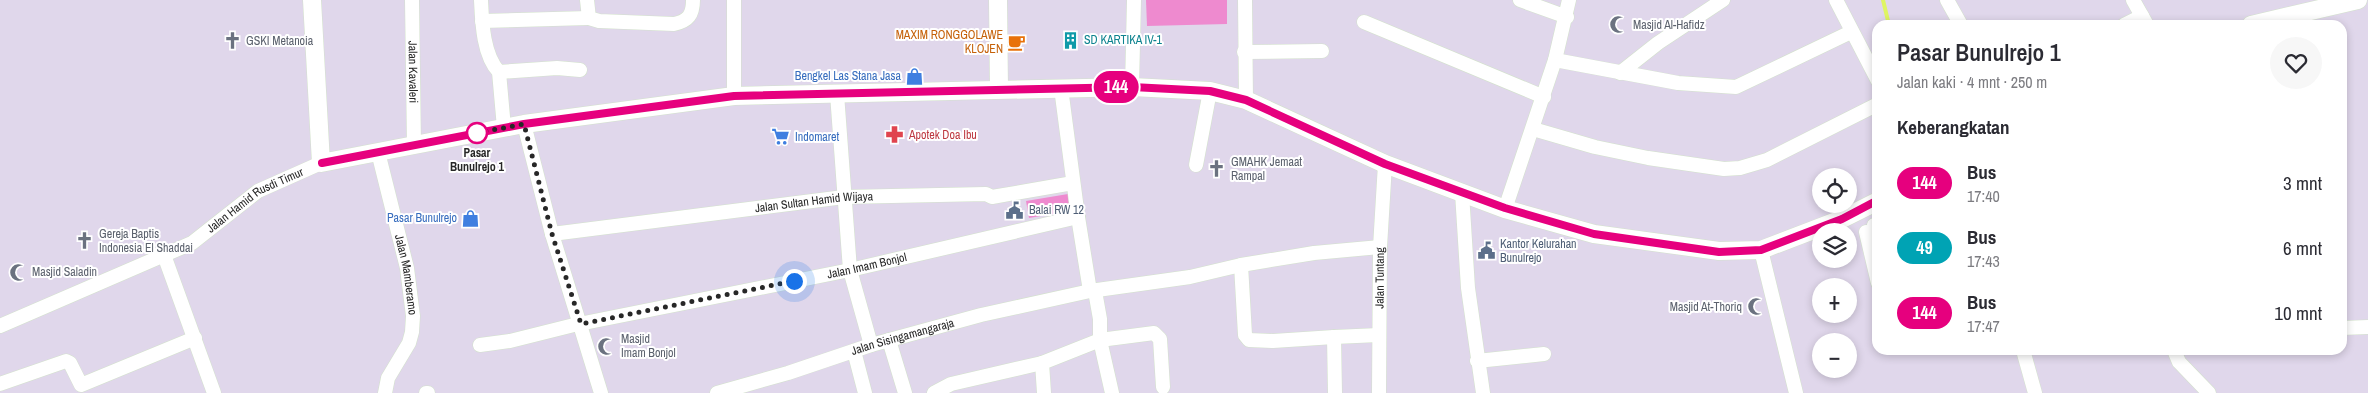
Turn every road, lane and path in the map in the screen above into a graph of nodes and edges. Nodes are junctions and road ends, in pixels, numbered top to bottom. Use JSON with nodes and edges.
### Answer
{"nodes":[{"id":1,"x":312,"y":0,"type":"edge"},
{"id":2,"x":412,"y":0,"type":"edge"},
{"id":3,"x":481,"y":0,"type":"edge"},
{"id":4,"x":587,"y":0,"type":"edge"},
{"id":5,"x":693,"y":0,"type":"edge"},
{"id":6,"x":734,"y":0,"type":"edge"},
{"id":7,"x":998,"y":0,"type":"edge"},
{"id":8,"x":1134,"y":0,"type":"edge"},
{"id":9,"x":1245,"y":0,"type":"edge"},
{"id":10,"x":1520,"y":0,"type":"edge"},
{"id":11,"x":1569,"y":0,"type":"edge"},
{"id":12,"x":1723,"y":0,"type":"edge"},
{"id":13,"x":1836,"y":0,"type":"edge"},
{"id":14,"x":1948,"y":0,"type":"edge"},
{"id":15,"x":2133,"y":0,"type":"edge"},
{"id":16,"x":2358,"y":0,"type":"edge"},
{"id":17,"x":2310,"y":6,"type":"edge"},
{"id":18,"x":1567,"y":17,"type":"junction"},
{"id":19,"x":590,"y":18,"type":"junction"},
{"id":20,"x":1958,"y":20,"type":"edge"},
{"id":21,"x":2144,"y":20,"type":"edge"},
{"id":22,"x":2267,"y":20,"type":"edge"},
{"id":23,"x":482,"y":21,"type":"junction"},
{"id":24,"x":1364,"y":22,"type":"dead end"},
{"id":25,"x":1851,"y":32,"type":"junction"},
{"id":26,"x":1322,"y":51,"type":"dead end"},
{"id":27,"x":1244,"y":52,"type":"junction"},
{"id":28,"x":1555,"y":60,"type":"junction"},
{"id":29,"x":580,"y":70,"type":"dead end"},
{"id":30,"x":1872,"y":70,"type":"edge"},
{"id":31,"x":499,"y":72,"type":"junction"},
{"id":32,"x":1620,"y":73,"type":"junction"},
{"id":33,"x":1132,"y":87,"type":"junction"},
{"id":34,"x":1061,"y":88,"type":"junction"},
{"id":35,"x":999,"y":89,"type":"junction"},
{"id":36,"x":1210,"y":91,"type":"junction"},
{"id":37,"x":837,"y":94,"type":"junction"},
{"id":38,"x":734,"y":96,"type":"junction"},
{"id":39,"x":1544,"y":97,"type":"junction"},
{"id":40,"x":1246,"y":100,"type":"junction"},
{"id":41,"x":1872,"y":107,"type":"edge"},
{"id":42,"x":524,"y":124,"type":"junction"},
{"id":43,"x":504,"y":128,"type":"junction"},
{"id":44,"x":1533,"y":128,"type":"junction"},
{"id":45,"x":414,"y":146,"type":"junction"},
{"id":46,"x":378,"y":152,"type":"junction"},
{"id":47,"x":322,"y":163,"type":"junction"},
{"id":48,"x":1385,"y":164,"type":"junction"},
{"id":49,"x":1196,"y":165,"type":"dead end"},
{"id":50,"x":1074,"y":183,"type":"junction"},
{"id":51,"x":1462,"y":193,"type":"junction"},
{"id":52,"x":844,"y":197,"type":"junction"},
{"id":53,"x":1872,"y":204,"type":"edge"},
{"id":54,"x":1505,"y":208,"type":"junction"},
{"id":55,"x":1078,"y":217,"type":"junction"},
{"id":56,"x":552,"y":234,"type":"junction"},
{"id":57,"x":1380,"y":247,"type":"junction"},
{"id":58,"x":1761,"y":250,"type":"junction"},
{"id":59,"x":164,"y":256,"type":"junction"},
{"id":60,"x":1241,"y":265,"type":"junction"},
{"id":61,"x":850,"y":270,"type":"junction"},
{"id":62,"x":1093,"y":291,"type":"junction"},
{"id":63,"x":581,"y":324,"type":"junction"},
{"id":64,"x":0,"y":326,"type":"edge"},
{"id":65,"x":2368,"y":326,"type":"edge"},
{"id":66,"x":2347,"y":328,"type":"edge"},
{"id":67,"x":1379,"y":335,"type":"junction"},
{"id":68,"x":1334,"y":337,"type":"junction"},
{"id":69,"x":195,"y":338,"type":"junction"},
{"id":70,"x":889,"y":340,"type":"junction"},
{"id":71,"x":1100,"y":340,"type":"junction"},
{"id":72,"x":480,"y":345,"type":"dead end"},
{"id":73,"x":871,"y":345,"type":"junction"},
{"id":74,"x":854,"y":352,"type":"junction"},
{"id":75,"x":1544,"y":354,"type":"dead end"},
{"id":76,"x":2024,"y":355,"type":"edge"},
{"id":77,"x":2176,"y":355,"type":"edge"},
{"id":78,"x":1477,"y":362,"type":"junction"},
{"id":79,"x":1042,"y":364,"type":"junction"},
{"id":80,"x":0,"y":384,"type":"edge"},
{"id":81,"x":1164,"y":387,"type":"dead end"},
{"id":82,"x":751,"y":388,"type":"edge"},
{"id":83,"x":83,"y":389,"type":"edge"},
{"id":84,"x":214,"y":393,"type":"edge"},
{"id":85,"x":385,"y":393,"type":"edge"},
{"id":86,"x":601,"y":393,"type":"edge"},
{"id":87,"x":717,"y":393,"type":"edge"},
{"id":88,"x":865,"y":393,"type":"edge"},
{"id":89,"x":905,"y":393,"type":"edge"},
{"id":90,"x":934,"y":393,"type":"edge"},
{"id":91,"x":1044,"y":393,"type":"edge"},
{"id":92,"x":1112,"y":393,"type":"edge"},
{"id":93,"x":1335,"y":393,"type":"edge"},
{"id":94,"x":1379,"y":393,"type":"edge"},
{"id":95,"x":1483,"y":393,"type":"edge"},
{"id":96,"x":1796,"y":393,"type":"edge"},
{"id":97,"x":2035,"y":393,"type":"edge"},
{"id":98,"x":2210,"y":393,"type":"edge"}],
"edges":[{"from":1,"to":47,"type":"street"},
{"from":2,"to":45,"type":"street","name":"Jalan Kavaleri"},
{"from":3,"to":23,"type":"street"},
{"from":4,"to":19,"type":"street"},
{"from":5,"to":19,"type":"street"},
{"from":6,"to":38,"type":"street"},
{"from":7,"to":35,"type":"street"},
{"from":8,"to":33,"type":"street"},
{"from":9,"to":27,"type":"street"},
{"from":10,"to":18,"type":"street"},
{"from":11,"to":18,"type":"street"},
{"from":12,"to":32,"type":"street"},
{"from":13,"to":25,"type":"street"},
{"from":14,"to":20,"type":"street"},
{"from":15,"to":21,"type":"street"},
{"from":16,"to":17,"type":"street"},
{"from":17,"to":22,"type":"street"},
{"from":18,"to":28,"type":"street"},
{"from":19,"to":23,"type":"street"},
{"from":23,"to":31,"type":"street"},
{"from":24,"to":39,"type":"street"},
{"from":25,"to":30,"type":"street"},
{"from":25,"to":32,"type":"street"},
{"from":26,"to":27,"type":"street"},
{"from":27,"to":40,"type":"street"},
{"from":28,"to":32,"type":"street"},
{"from":28,"to":39,"type":"street"},
{"from":29,"to":31,"type":"street"},
{"from":31,"to":43,"type":"street"},
{"from":33,"to":34,"type":"street"},
{"from":33,"to":36,"type":"street"},
{"from":34,"to":35,"type":"street"},
{"from":34,"to":50,"type":"street"},
{"from":35,"to":37,"type":"street"},
{"from":36,"to":40,"type":"street"},
{"from":36,"to":49,"type":"street"},
{"from":37,"to":38,"type":"street"},
{"from":37,"to":52,"type":"street"},
{"from":38,"to":42,"type":"street"},
{"from":39,"to":44,"type":"street"},
{"from":40,"to":48,"type":"street"},
{"from":41,"to":44,"type":"street"},
{"from":42,"to":43,"type":"street"},
{"from":42,"to":56,"type":"street"},
{"from":43,"to":45,"type":"street"},
{"from":44,"to":54,"type":"street"},
{"from":45,"to":46,"type":"street"},
{"from":46,"to":47,"type":"street"},
{"from":46,"to":85,"type":"street","name":"Jalan Mamberamo"},
{"from":47,"to":59,"type":"street","name":"Jalan Hamid Rusdi Timur"},
{"from":48,"to":51,"type":"street"},
{"from":48,"to":57,"type":"street","name":"Jalan Tuntang"},
{"from":50,"to":52,"type":"street","name":"Jalan Sultan Hamid Wijaya"},
{"from":50,"to":55,"type":"street"},
{"from":51,"to":54,"type":"street"},
{"from":51,"to":78,"type":"street"},
{"from":52,"to":56,"type":"street","name":"Jalan Sultan Hamid Wijaya"},
{"from":52,"to":61,"type":"street"},
{"from":53,"to":58,"type":"street"},
{"from":54,"to":58,"type":"street"},
{"from":55,"to":61,"type":"street","name":"Jalan Imam Bonjol"},
{"from":55,"to":62,"type":"street"},
{"from":56,"to":63,"type":"street"},
{"from":57,"to":60,"type":"street","name":"Jalan Sisingamangaraja"},
{"from":57,"to":67,"type":"street","name":"Jalan Tuntang"},
{"from":58,"to":96,"type":"street"},
{"from":59,"to":64,"type":"street","name":"Jalan Hamid Rusdi Timur"},
{"from":59,"to":69,"type":"street"},
{"from":60,"to":62,"type":"street","name":"Jalan Sisingamangaraja"},
{"from":60,"to":68,"type":"street"},
{"from":61,"to":63,"type":"street","name":"Jalan Imam Bonjol"},
{"from":61,"to":73,"type":"street"},
{"from":62,"to":70,"type":"street","name":"Jalan Sisingamangaraja"},
{"from":62,"to":71,"type":"street"},
{"from":63,"to":72,"type":"street","name":"Jalan Imam Bonjol"},
{"from":63,"to":86,"type":"street"},
{"from":65,"to":66,"type":"street"},
{"from":67,"to":68,"type":"street"},
{"from":67,"to":94,"type":"street","name":"Jalan Tuntang"},
{"from":68,"to":93,"type":"street"},
{"from":69,"to":83,"type":"street"},
{"from":69,"to":84,"type":"street"},
{"from":70,"to":73,"type":"street","name":"Jalan Sisingamangaraja"},
{"from":70,"to":89,"type":"street"},
{"from":71,"to":79,"type":"street"},
{"from":71,"to":81,"type":"street"},
{"from":71,"to":92,"type":"street"},
{"from":73,"to":74,"type":"street","name":"Jalan Sisingamangaraja"},
{"from":74,"to":82,"type":"street","name":"Jalan Sisingamangaraja"},
{"from":74,"to":88,"type":"street"},
{"from":75,"to":78,"type":"street"},
{"from":76,"to":97,"type":"street"},
{"from":77,"to":98,"type":"street"},
{"from":78,"to":95,"type":"street"},
{"from":79,"to":90,"type":"street"},
{"from":79,"to":91,"type":"street"},
{"from":80,"to":83,"type":"street"},
{"from":82,"to":87,"type":"street","name":"Jalan Sisingamangaraja"}]}
